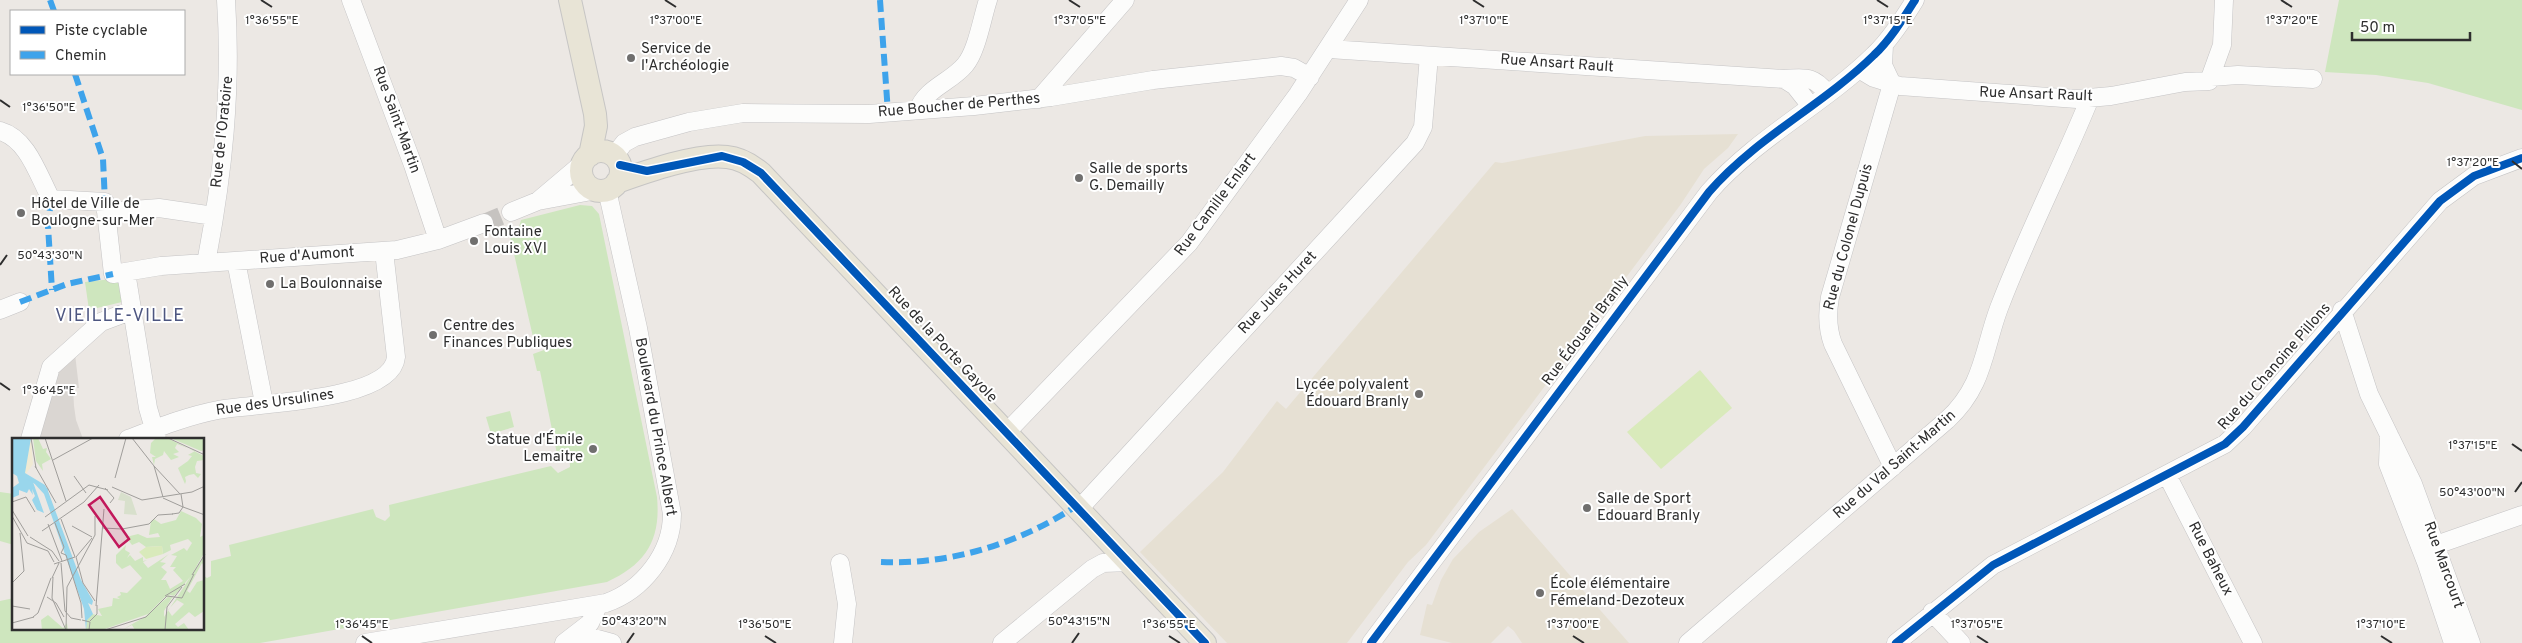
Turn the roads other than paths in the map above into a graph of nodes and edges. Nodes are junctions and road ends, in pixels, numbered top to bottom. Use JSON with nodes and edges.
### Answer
{"nodes":[{"id":1,"x":226,"y":0,"type":"edge"},
{"id":2,"x":351,"y":0,"type":"edge"},
{"id":3,"x":570,"y":0,"type":"edge"},
{"id":4,"x":988,"y":0,"type":"edge"},
{"id":5,"x":1125,"y":0,"type":"edge"},
{"id":6,"x":1360,"y":0,"type":"edge"},
{"id":7,"x":1915,"y":0,"type":"edge"},
{"id":8,"x":2224,"y":0,"type":"edge"},
{"id":9,"x":1884,"y":44,"type":"junction"},
{"id":10,"x":1329,"y":49,"type":"junction"},
{"id":11,"x":1429,"y":56,"type":"junction"},
{"id":12,"x":1859,"y":69,"type":"junction"},
{"id":13,"x":1310,"y":76,"type":"junction"},
{"id":14,"x":1784,"y":79,"type":"junction"},
{"id":15,"x":2210,"y":79,"type":"junction"},
{"id":16,"x":2313,"y":79,"type":"dead end"},
{"id":17,"x":1892,"y":84,"type":"junction"},
{"id":18,"x":1827,"y":93,"type":"junction"},
{"id":19,"x":2090,"y":98,"type":"junction"},
{"id":20,"x":1039,"y":99,"type":"junction"},
{"id":21,"x":1810,"y":105,"type":"junction"},
{"id":22,"x":918,"y":110,"type":"junction"},
{"id":23,"x":0,"y":131,"type":"edge"},
{"id":24,"x":2522,"y":158,"type":"edge"},
{"id":25,"x":604,"y":169,"type":"junction"},
{"id":26,"x":538,"y":201,"type":"junction"},
{"id":27,"x":106,"y":212,"type":"junction"},
{"id":28,"x":511,"y":212,"type":"tunnel mouth"},
{"id":29,"x":211,"y":215,"type":"junction"},
{"id":30,"x":484,"y":223,"type":"tunnel mouth"},
{"id":31,"x":438,"y":240,"type":"junction"},
{"id":32,"x":384,"y":251,"type":"junction"},
{"id":33,"x":206,"y":263,"type":"junction"},
{"id":34,"x":236,"y":266,"type":"junction"},
{"id":35,"x":126,"y":272,"type":"junction"},
{"id":36,"x":20,"y":302,"type":"dead end"},
{"id":37,"x":0,"y":310,"type":"edge"},
{"id":38,"x":133,"y":310,"type":"junction"},
{"id":39,"x":2342,"y":310,"type":"junction"},
{"id":40,"x":264,"y":403,"type":"junction"},
{"id":41,"x":1006,"y":433,"type":"junction"},
{"id":42,"x":155,"y":434,"type":"edge"},
{"id":43,"x":2389,"y":434,"type":"junction"},
{"id":44,"x":30,"y":438,"type":"edge"},
{"id":45,"x":133,"y":438,"type":"edge"},
{"id":46,"x":1893,"y":467,"type":"junction"},
{"id":47,"x":2168,"y":475,"type":"junction"},
{"id":48,"x":1080,"y":509,"type":"junction"},
{"id":49,"x":2522,"y":515,"type":"edge"},
{"id":50,"x":2436,"y":545,"type":"junction"},
{"id":51,"x":1130,"y":562,"type":"junction"},
{"id":52,"x":840,"y":563,"type":"dead end"},
{"id":53,"x":598,"y":606,"type":"junction"},
{"id":54,"x":1932,"y":612,"type":"junction"},
{"id":55,"x":579,"y":634,"type":"junction"},
{"id":56,"x":365,"y":643,"type":"edge"},
{"id":57,"x":564,"y":643,"type":"edge"},
{"id":58,"x":612,"y":643,"type":"edge"},
{"id":59,"x":843,"y":643,"type":"edge"},
{"id":60,"x":1002,"y":643,"type":"edge"},
{"id":61,"x":1205,"y":643,"type":"edge"},
{"id":62,"x":1371,"y":643,"type":"edge"},
{"id":63,"x":1688,"y":643,"type":"edge"},
{"id":64,"x":1896,"y":643,"type":"edge"},
{"id":65,"x":1961,"y":643,"type":"edge"},
{"id":66,"x":2253,"y":643,"type":"edge"},
{"id":67,"x":2453,"y":643,"type":"edge"},
{"id":68,"x":2472,"y":643,"type":"edge"}],
"edges":[{"from":1,"to":29,"type":"street","name":"Rue de l'Oratoire"},
{"from":2,"to":31,"type":"street","name":"Rue Saint-Martin"},
{"from":3,"to":25,"type":"main road"},
{"from":4,"to":22,"type":"street"},
{"from":5,"to":20,"type":"street"},
{"from":6,"to":10,"type":"street","name":"Rue Camille Enlart"},
{"from":7,"to":9,"type":"street","name":"Rue Édouard Branly"},
{"from":8,"to":15,"type":"street"},
{"from":9,"to":12,"type":"street","name":"Rue Édouard Branly"},
{"from":9,"to":17,"type":"street"},
{"from":10,"to":11,"type":"street","name":"Rue Ansart Rault"},
{"from":10,"to":13,"type":"street","name":"Rue Camille Enlart"},
{"from":11,"to":14,"type":"street","name":"Rue Ansart Rault"},
{"from":11,"to":48,"type":"street","name":"Rue Jules Huret"},
{"from":12,"to":17,"type":"street","name":"Rue Ansart Rault"},
{"from":12,"to":18,"type":"street","name":"Rue Édouard Branly"},
{"from":13,"to":20,"type":"street","name":"Rue Boucher de Perthes"},
{"from":13,"to":41,"type":"street","name":"Rue Camille Enlart"},
{"from":14,"to":18,"type":"street","name":"Rue Ansart Rault"},
{"from":14,"to":21,"type":"street"},
{"from":15,"to":16,"type":"street","name":"Rue Ansart Rault"},
{"from":15,"to":19,"type":"street","name":"Rue Ansart Rault"},
{"from":17,"to":19,"type":"street","name":"Rue Ansart Rault"},
{"from":17,"to":46,"type":"street","name":"Rue du Colonel Dupuis"},
{"from":18,"to":21,"type":"street","name":"Rue Édouard Branly"},
{"from":19,"to":46,"type":"street","name":"Rue du Val Saint-Martin"},
{"from":20,"to":22,"type":"street","name":"Rue Boucher de Perthes"},
{"from":21,"to":62,"type":"street","name":"Rue Édouard Branly"},
{"from":22,"to":25,"type":"street","name":"Rue Boucher de Perthes"},
{"from":23,"to":27,"type":"street"},
{"from":24,"to":39,"type":"street","name":"Rue du Chanoine Pillons"},
{"from":25,"to":26,"type":"street"},
{"from":25,"to":26,"type":"street"},
{"from":25,"to":41,"type":"main road","name":"Rue de la Porte Gayole"},
{"from":25,"to":53,"type":"street","name":"Boulevard du Prince Albert"},
{"from":26,"to":28,"type":"street"},
{"from":27,"to":29,"type":"street"},
{"from":27,"to":35,"type":"street"},
{"from":29,"to":33,"type":"street","name":"Rue de l'Oratoire"},
{"from":30,"to":31,"type":"street","name":"Rue d'Aumont"},
{"from":31,"to":32,"type":"street","name":"Rue d'Aumont"},
{"from":32,"to":34,"type":"street","name":"Rue d'Aumont"},
{"from":32,"to":40,"type":"street","name":"Rue des Ursulines"},
{"from":33,"to":34,"type":"street","name":"Rue d'Aumont"},
{"from":33,"to":35,"type":"street","name":"Rue d'Aumont"},
{"from":34,"to":40,"type":"street"},
{"from":35,"to":38,"type":"street"},
{"from":36,"to":37,"type":"street"},
{"from":38,"to":42,"type":"street"},
{"from":38,"to":44,"type":"street"},
{"from":39,"to":43,"type":"street","name":"Rue Marcourt"},
{"from":39,"to":47,"type":"street","name":"Rue du Chanoine Pillons"},
{"from":40,"to":42,"type":"street","name":"Rue des Ursulines"},
{"from":41,"to":48,"type":"main road","name":"Rue de la Porte Gayole"},
{"from":42,"to":45,"type":"street","name":"Rue des Ursulines"},
{"from":43,"to":50,"type":"street","name":"Rue Marcourt"},
{"from":43,"to":67,"type":"street","name":"Rue Marcourt"},
{"from":46,"to":63,"type":"street","name":"Rue du Val Saint-Martin"},
{"from":47,"to":54,"type":"street","name":"Rue du Chanoine Pillons"},
{"from":47,"to":66,"type":"street","name":"Rue Baheux"},
{"from":48,"to":51,"type":"main road","name":"Rue de la Porte Gayole"},
{"from":49,"to":50,"type":"street"},
{"from":50,"to":68,"type":"street","name":"Rue Marcourt"},
{"from":51,"to":60,"type":"street"},
{"from":51,"to":61,"type":"main road","name":"Rue de la Porte Gayole"},
{"from":52,"to":59,"type":"street"},
{"from":53,"to":55,"type":"street"},
{"from":53,"to":56,"type":"street","name":"Boulevard du Prince Albert"},
{"from":54,"to":64,"type":"street","name":"Rue du Chanoine Pillons"},
{"from":54,"to":65,"type":"street"},
{"from":55,"to":57,"type":"street"},
{"from":55,"to":58,"type":"street"}]}
